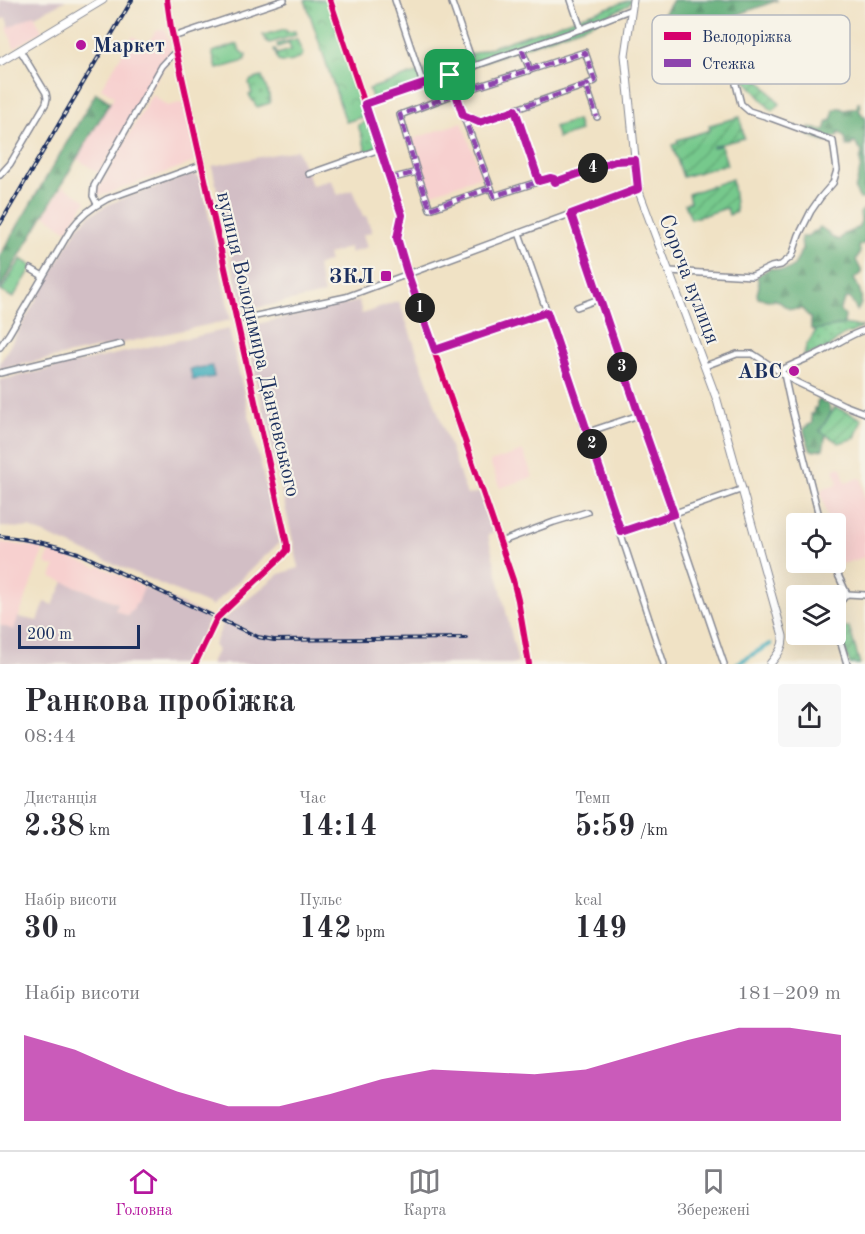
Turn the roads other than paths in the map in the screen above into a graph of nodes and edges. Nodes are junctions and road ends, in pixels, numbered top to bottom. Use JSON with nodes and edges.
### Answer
{"nodes":[{"id":1,"x":103,"y":0,"type":"edge"},
{"id":2,"x":167,"y":0,"type":"edge"},
{"id":3,"x":284,"y":0,"type":"edge"},
{"id":4,"x":330,"y":0,"type":"edge"},
{"id":5,"x":395,"y":0,"type":"edge"},
{"id":6,"x":461,"y":0,"type":"edge"},
{"id":7,"x":571,"y":0,"type":"edge"},
{"id":8,"x":633,"y":0,"type":"edge"},
{"id":9,"x":452,"y":1,"type":"edge"},
{"id":10,"x":633,"y":9,"type":"junction"},
{"id":11,"x":581,"y":30,"type":"junction"},
{"id":12,"x":173,"y":37,"type":"junction"},
{"id":13,"x":20,"y":50,"type":"junction"},
{"id":14,"x":522,"y":50,"type":"junction"},
{"id":15,"x":176,"y":51,"type":"junction"},
{"id":16,"x":0,"y":62,"type":"edge"},
{"id":17,"x":474,"y":67,"type":"junction"},
{"id":18,"x":530,"y":70,"type":"junction"},
{"id":19,"x":450,"y":75,"type":"junction"},
{"id":20,"x":423,"y":84,"type":"junction"},
{"id":21,"x":736,"y":84,"type":"edge"},
{"id":22,"x":586,"y":85,"type":"junction"},
{"id":23,"x":455,"y":94,"type":"junction"},
{"id":24,"x":365,"y":104,"type":"junction"},
{"id":25,"x":515,"y":110,"type":"junction"},
{"id":26,"x":463,"y":115,"type":"junction"},
{"id":27,"x":597,"y":117,"type":"dead end"},
{"id":28,"x":380,"y":149,"type":"junction"},
{"id":29,"x":635,"y":160,"type":"junction"},
{"id":30,"x":201,"y":165,"type":"junction"},
{"id":31,"x":417,"y":172,"type":"junction"},
{"id":32,"x":309,"y":174,"type":"dead end"},
{"id":33,"x":0,"y":175,"type":"edge"},
{"id":34,"x":390,"y":179,"type":"junction"},
{"id":35,"x":539,"y":181,"type":"junction"},
{"id":36,"x":491,"y":188,"type":"junction"},
{"id":37,"x":638,"y":189,"type":"junction"},
{"id":38,"x":97,"y":204,"type":"junction"},
{"id":39,"x":571,"y":214,"type":"junction"},
{"id":40,"x":519,"y":233,"type":"junction"},
{"id":41,"x":31,"y":269,"type":"dead end"},
{"id":42,"x":669,"y":271,"type":"junction"},
{"id":43,"x":408,"y":274,"type":"junction"},
{"id":44,"x":43,"y":276,"type":"junction"},
{"id":45,"x":599,"y":299,"type":"junction"},
{"id":46,"x":578,"y":307,"type":"dead end"},
{"id":47,"x":547,"y":312,"type":"junction"},
{"id":48,"x":237,"y":320,"type":"junction"},
{"id":49,"x":865,"y":330,"type":"edge"},
{"id":50,"x":121,"y":344,"type":"dead end"},
{"id":51,"x":0,"y":347,"type":"edge"},
{"id":52,"x":435,"y":350,"type":"junction"},
{"id":53,"x":705,"y":366,"type":"junction"},
{"id":54,"x":0,"y":373,"type":"edge"},
{"id":55,"x":782,"y":373,"type":"junction"},
{"id":56,"x":865,"y":413,"type":"edge"},
{"id":57,"x":639,"y":415,"type":"junction"},
{"id":58,"x":588,"y":432,"type":"junction"},
{"id":59,"x":743,"y":489,"type":"junction"},
{"id":60,"x":588,"y":512,"type":"dead end"},
{"id":61,"x":818,"y":513,"type":"edge"},
{"id":62,"x":674,"y":514,"type":"junction"},
{"id":63,"x":621,"y":532,"type":"junction"},
{"id":64,"x":500,"y":542,"type":"junction"},
{"id":65,"x":836,"y":573,"type":"edge"},
{"id":66,"x":847,"y":594,"type":"joint"},
{"id":67,"x":865,"y":595,"type":"edge"},
{"id":68,"x":841,"y":645,"type":"edge"},
{"id":69,"x":195,"y":664,"type":"edge"},
{"id":70,"x":529,"y":664,"type":"edge"},
{"id":71,"x":664,"y":664,"type":"edge"},
{"id":72,"x":724,"y":664,"type":"edge"},
{"id":73,"x":770,"y":664,"type":"edge"},
{"id":74,"x":847,"y":664,"type":"edge"}],
"edges":[{"from":1,"to":13,"type":"main road"},
{"from":2,"to":12,"type":"street","name":"вулиця Володимира Данчевського"},
{"from":3,"to":12,"type":"street"},
{"from":4,"to":24,"type":"street"},
{"from":5,"to":20,"type":"street"},
{"from":6,"to":9,"type":"street"},
{"from":7,"to":11,"type":"street"},
{"from":8,"to":10,"type":"main road","name":"Сороча вулиця"},
{"from":9,"to":17,"type":"street"},
{"from":10,"to":11,"type":"street"},
{"from":10,"to":29,"type":"main road","name":"Сороча вулиця"},
{"from":11,"to":14,"type":"street"},
{"from":12,"to":15,"type":"street","name":"вулиця Володимира Данчевського"},
{"from":13,"to":16,"type":"main road"},
{"from":13,"to":33,"type":"street"},
{"from":14,"to":17,"type":"street"},
{"from":14,"to":18,"type":"street"},
{"from":15,"to":30,"type":"street","name":"вулиця Володимира Данчевського"},
{"from":15,"to":38,"type":"street"},
{"from":17,"to":19,"type":"street"},
{"from":18,"to":22,"type":"street"},
{"from":18,"to":23,"type":"street"},
{"from":19,"to":20,"type":"street"},
{"from":19,"to":23,"type":"street"},
{"from":20,"to":24,"type":"street"},
{"from":21,"to":42,"type":"street"},
{"from":22,"to":25,"type":"street"},
{"from":22,"to":27,"type":"street"},
{"from":23,"to":26,"type":"street"},
{"from":23,"to":31,"type":"street"},
{"from":24,"to":28,"type":"street"},
{"from":25,"to":26,"type":"street"},
{"from":25,"to":35,"type":"street"},
{"from":26,"to":36,"type":"street"},
{"from":28,"to":32,"type":"street"},
{"from":28,"to":34,"type":"street"},
{"from":29,"to":35,"type":"street"},
{"from":29,"to":37,"type":"main road","name":"Сороча вулиця"},
{"from":30,"to":38,"type":"street"},
{"from":30,"to":48,"type":"street","name":"вулиця Володимира Данчевського"},
{"from":31,"to":34,"type":"street"},
{"from":31,"to":36,"type":"street"},
{"from":34,"to":43,"type":"street"},
{"from":35,"to":36,"type":"street"},
{"from":37,"to":39,"type":"street"},
{"from":37,"to":42,"type":"main road","name":"Сороча вулиця"},
{"from":38,"to":44,"type":"street"},
{"from":39,"to":40,"type":"street"},
{"from":39,"to":45,"type":"street"},
{"from":40,"to":43,"type":"street"},
{"from":40,"to":47,"type":"street"},
{"from":41,"to":44,"type":"street"},
{"from":42,"to":53,"type":"main road","name":"Сороча вулиця"},
{"from":43,"to":48,"type":"street"},
{"from":43,"to":52,"type":"street"},
{"from":44,"to":51,"type":"street"},
{"from":45,"to":46,"type":"street"},
{"from":45,"to":57,"type":"street"},
{"from":47,"to":52,"type":"street"},
{"from":47,"to":58,"type":"street"},
{"from":48,"to":69,"type":"street","name":"вулиця Володимира Данчевського"},
{"from":49,"to":55,"type":"street"},
{"from":50,"to":54,"type":"street"},
{"from":52,"to":64,"type":"street"},
{"from":53,"to":55,"type":"street"},
{"from":53,"to":59,"type":"main road","name":"Сороча вулиця"},
{"from":55,"to":56,"type":"street"},
{"from":55,"to":61,"type":"street"},
{"from":57,"to":58,"type":"street"},
{"from":57,"to":62,"type":"street"},
{"from":58,"to":63,"type":"street"},
{"from":59,"to":62,"type":"street"},
{"from":59,"to":73,"type":"main road","name":"Сороча вулиця"},
{"from":60,"to":64,"type":"street"},
{"from":62,"to":63,"type":"street"},
{"from":62,"to":72,"type":"street"},
{"from":63,"to":71,"type":"street"},
{"from":64,"to":70,"type":"street"},
{"from":65,"to":66,"type":"street"},
{"from":66,"to":67,"type":"street"},
{"from":68,"to":74,"type":"street"}]}
